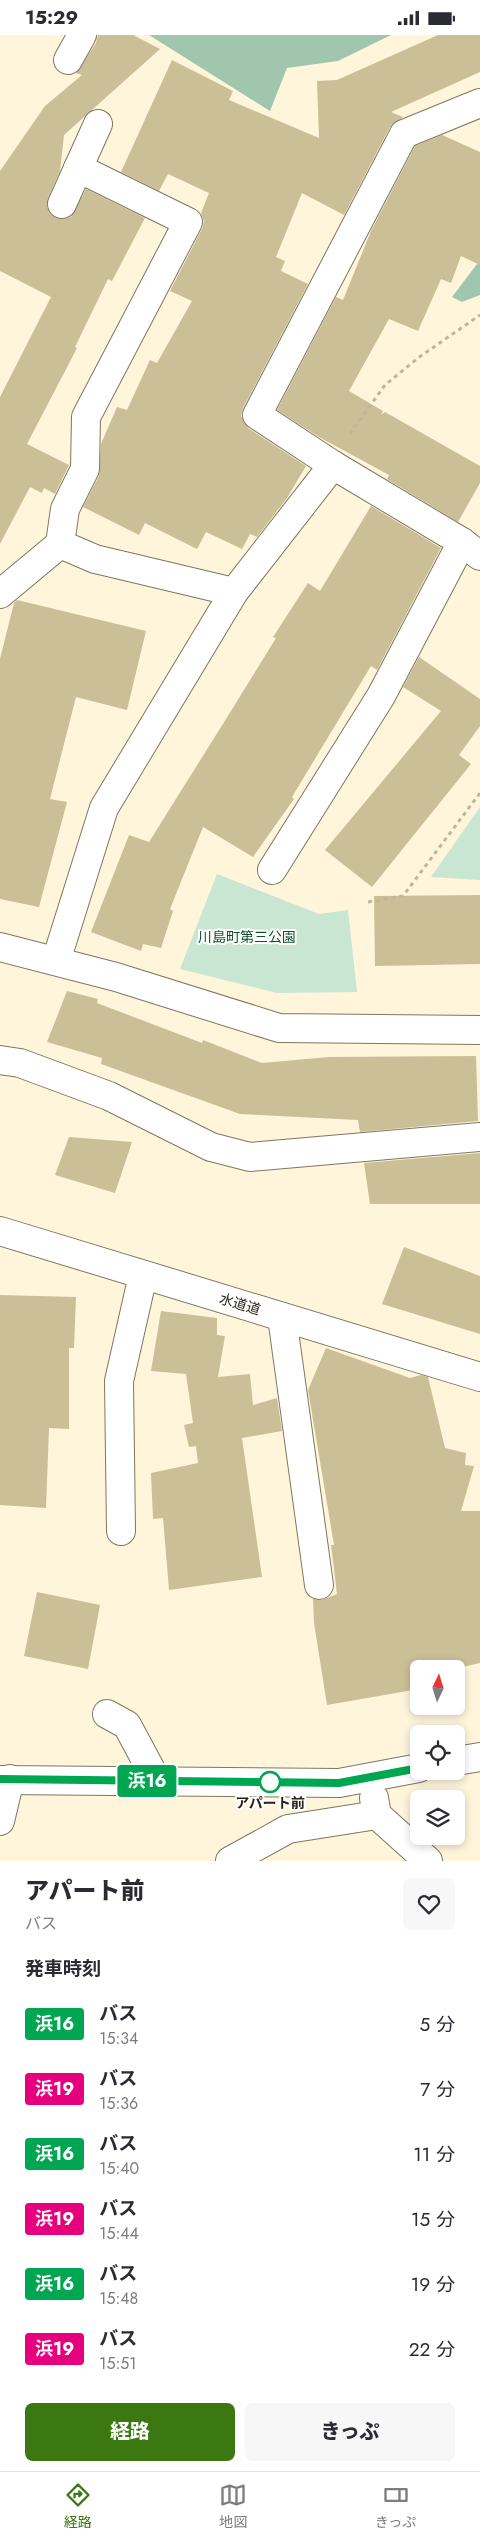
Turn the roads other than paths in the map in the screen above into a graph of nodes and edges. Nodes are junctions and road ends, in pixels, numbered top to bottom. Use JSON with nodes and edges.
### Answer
{"nodes":[{"id":1,"x":82,"y":35,"type":"edge"},
{"id":2,"x":68,"y":61,"type":"dead end"},
{"id":3,"x":480,"y":103,"type":"edge"},
{"id":4,"x":98,"y":124,"type":"dead end"},
{"id":5,"x":78,"y":168,"type":"junction"},
{"id":6,"x":62,"y":204,"type":"dead end"},
{"id":7,"x":333,"y":465,"type":"junction"},
{"id":8,"x":60,"y":544,"type":"junction"},
{"id":9,"x":471,"y":549,"type":"edge"},
{"id":10,"x":234,"y":592,"type":"junction"},
{"id":11,"x":0,"y":594,"type":"edge"},
{"id":12,"x":272,"y":870,"type":"dead end"},
{"id":13,"x":0,"y":947,"type":"edge"},
{"id":14,"x":56,"y":961,"type":"junction"},
{"id":15,"x":480,"y":1030,"type":"edge"},
{"id":16,"x":0,"y":1060,"type":"edge"},
{"id":17,"x":480,"y":1137,"type":"edge"},
{"id":18,"x":0,"y":1231,"type":"edge"},
{"id":19,"x":143,"y":1275,"type":"junction"},
{"id":20,"x":282,"y":1317,"type":"junction"},
{"id":21,"x":480,"y":1377,"type":"edge"},
{"id":22,"x":121,"y":1531,"type":"dead end"},
{"id":23,"x":318,"y":1585,"type":"dead end"},
{"id":24,"x":107,"y":1714,"type":"dead end"},
{"id":25,"x":480,"y":1757,"type":"edge"},
{"id":26,"x":465,"y":1760,"type":"edge"},
{"id":27,"x":410,"y":1770,"type":"edge"},
{"id":28,"x":370,"y":1777,"type":"junction"},
{"id":29,"x":5,"y":1779,"type":"edge"},
{"id":30,"x":157,"y":1781,"type":"junction"},
{"id":31,"x":377,"y":1815,"type":"junction"},
{"id":32,"x":0,"y":1821,"type":"edge"},
{"id":33,"x":230,"y":1861,"type":"edge"},
{"id":34,"x":428,"y":1861,"type":"edge"}],
"edges":[{"from":1,"to":2,"type":"street"},
{"from":3,"to":7,"type":"street"},
{"from":4,"to":5,"type":"street"},
{"from":5,"to":6,"type":"street"},
{"from":5,"to":8,"type":"street"},
{"from":7,"to":9,"type":"street"},
{"from":7,"to":10,"type":"street"},
{"from":8,"to":10,"type":"street"},
{"from":8,"to":11,"type":"street"},
{"from":9,"to":12,"type":"street"},
{"from":10,"to":14,"type":"street"},
{"from":13,"to":14,"type":"street"},
{"from":14,"to":15,"type":"street"},
{"from":16,"to":17,"type":"street"},
{"from":18,"to":19,"type":"street","name":"水道道"},
{"from":19,"to":20,"type":"street","name":"水道道"},
{"from":19,"to":22,"type":"street"},
{"from":20,"to":21,"type":"street","name":"水道道"},
{"from":20,"to":23,"type":"street"},
{"from":24,"to":30,"type":"street"},
{"from":25,"to":26,"type":"street"},
{"from":27,"to":28,"type":"street"},
{"from":28,"to":30,"type":"street"},
{"from":28,"to":31,"type":"street"},
{"from":29,"to":30,"type":"street"},
{"from":29,"to":32,"type":"street"},
{"from":31,"to":33,"type":"street"},
{"from":31,"to":34,"type":"street"}]}
